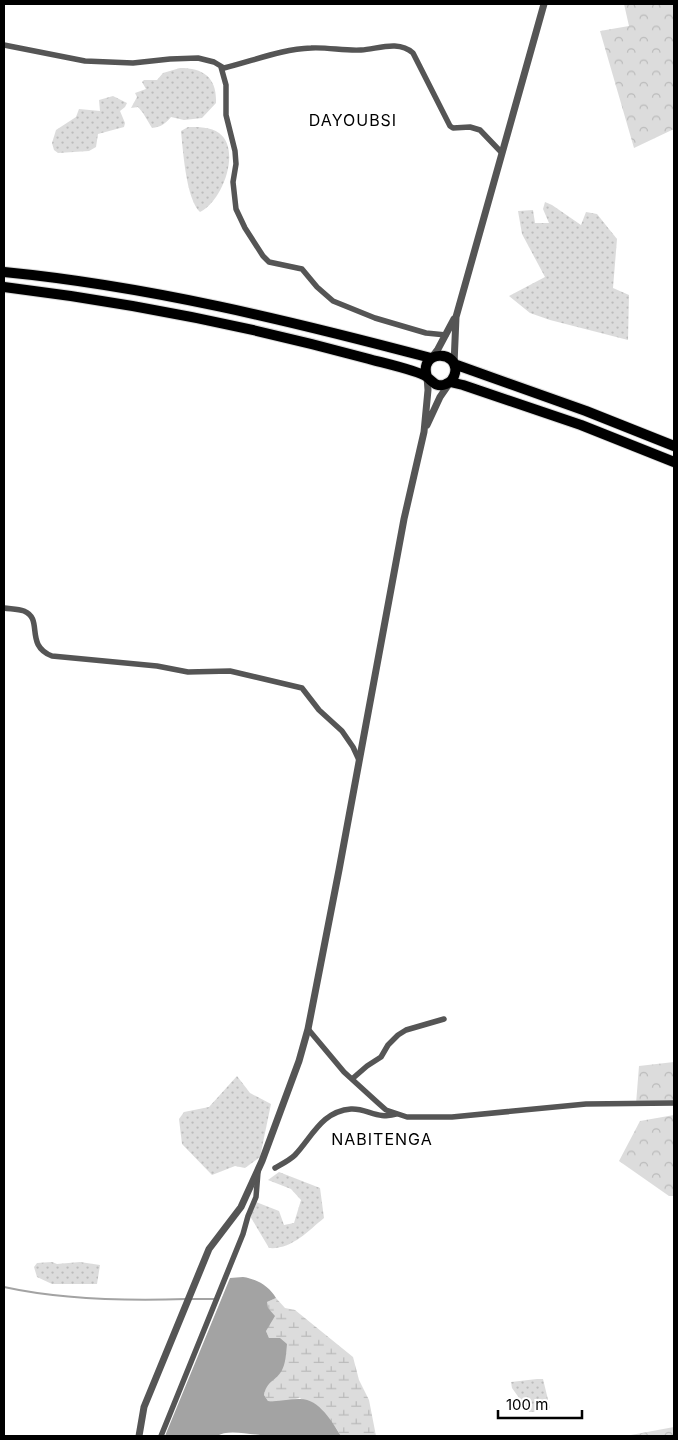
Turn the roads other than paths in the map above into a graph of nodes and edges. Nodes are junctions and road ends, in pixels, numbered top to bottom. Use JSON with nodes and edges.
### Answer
{"nodes":[{"id":1,"x":544,"y":4,"type":"edge"},
{"id":2,"x":4,"y":45,"type":"edge"},
{"id":3,"x":220,"y":66,"type":"junction"},
{"id":4,"x":502,"y":153,"type":"junction"},
{"id":5,"x":4,"y":272,"type":"edge"},
{"id":6,"x":4,"y":287,"type":"edge"},
{"id":7,"x":456,"y":317,"type":"junction"},
{"id":8,"x":446,"y":335,"type":"junction"},
{"id":9,"x":431,"y":358,"type":"junction"},
{"id":10,"x":454,"y":364,"type":"junction"},
{"id":11,"x":426,"y":377,"type":"junction"},
{"id":12,"x":450,"y":382,"type":"junction"},
{"id":13,"x":424,"y":432,"type":"junction"},
{"id":14,"x":674,"y":446,"type":"edge"},
{"id":15,"x":674,"y":462,"type":"edge"},
{"id":16,"x":4,"y":608,"type":"edge"},
{"id":17,"x":359,"y":760,"type":"junction"},
{"id":18,"x":444,"y":1019,"type":"dead end"},
{"id":19,"x":308,"y":1029,"type":"junction"},
{"id":20,"x":352,"y":1080,"type":"junction"},
{"id":21,"x":674,"y":1103,"type":"edge"},
{"id":22,"x":396,"y":1114,"type":"junction"},
{"id":23,"x":275,"y":1168,"type":"dead end"},
{"id":24,"x":258,"y":1171,"type":"junction"},
{"id":25,"x":139,"y":1436,"type":"edge"},
{"id":26,"x":161,"y":1436,"type":"edge"}],
"edges":[{"from":1,"to":4,"type":"street"},
{"from":2,"to":3,"type":"street"},
{"from":3,"to":4,"type":"street"},
{"from":3,"to":8,"type":"street"},
{"from":4,"to":7,"type":"street"},
{"from":5,"to":9,"type":"highway"},
{"from":6,"to":11,"type":"highway"},
{"from":7,"to":8,"type":"street"},
{"from":7,"to":10,"type":"street"},
{"from":8,"to":9,"type":"street"},
{"from":9,"to":10,"type":"highway"},
{"from":9,"to":11,"type":"highway"},
{"from":10,"to":12,"type":"highway"},
{"from":10,"to":14,"type":"highway"},
{"from":11,"to":12,"type":"highway"},
{"from":11,"to":13,"type":"street"},
{"from":12,"to":13,"type":"street"},
{"from":12,"to":15,"type":"highway"},
{"from":13,"to":17,"type":"street"},
{"from":16,"to":17,"type":"street"},
{"from":17,"to":19,"type":"street"},
{"from":18,"to":20,"type":"street"},
{"from":19,"to":20,"type":"street"},
{"from":19,"to":24,"type":"street"},
{"from":20,"to":22,"type":"street"},
{"from":21,"to":22,"type":"street"},
{"from":22,"to":23,"type":"street"},
{"from":24,"to":25,"type":"street"},
{"from":24,"to":26,"type":"street"}]}
